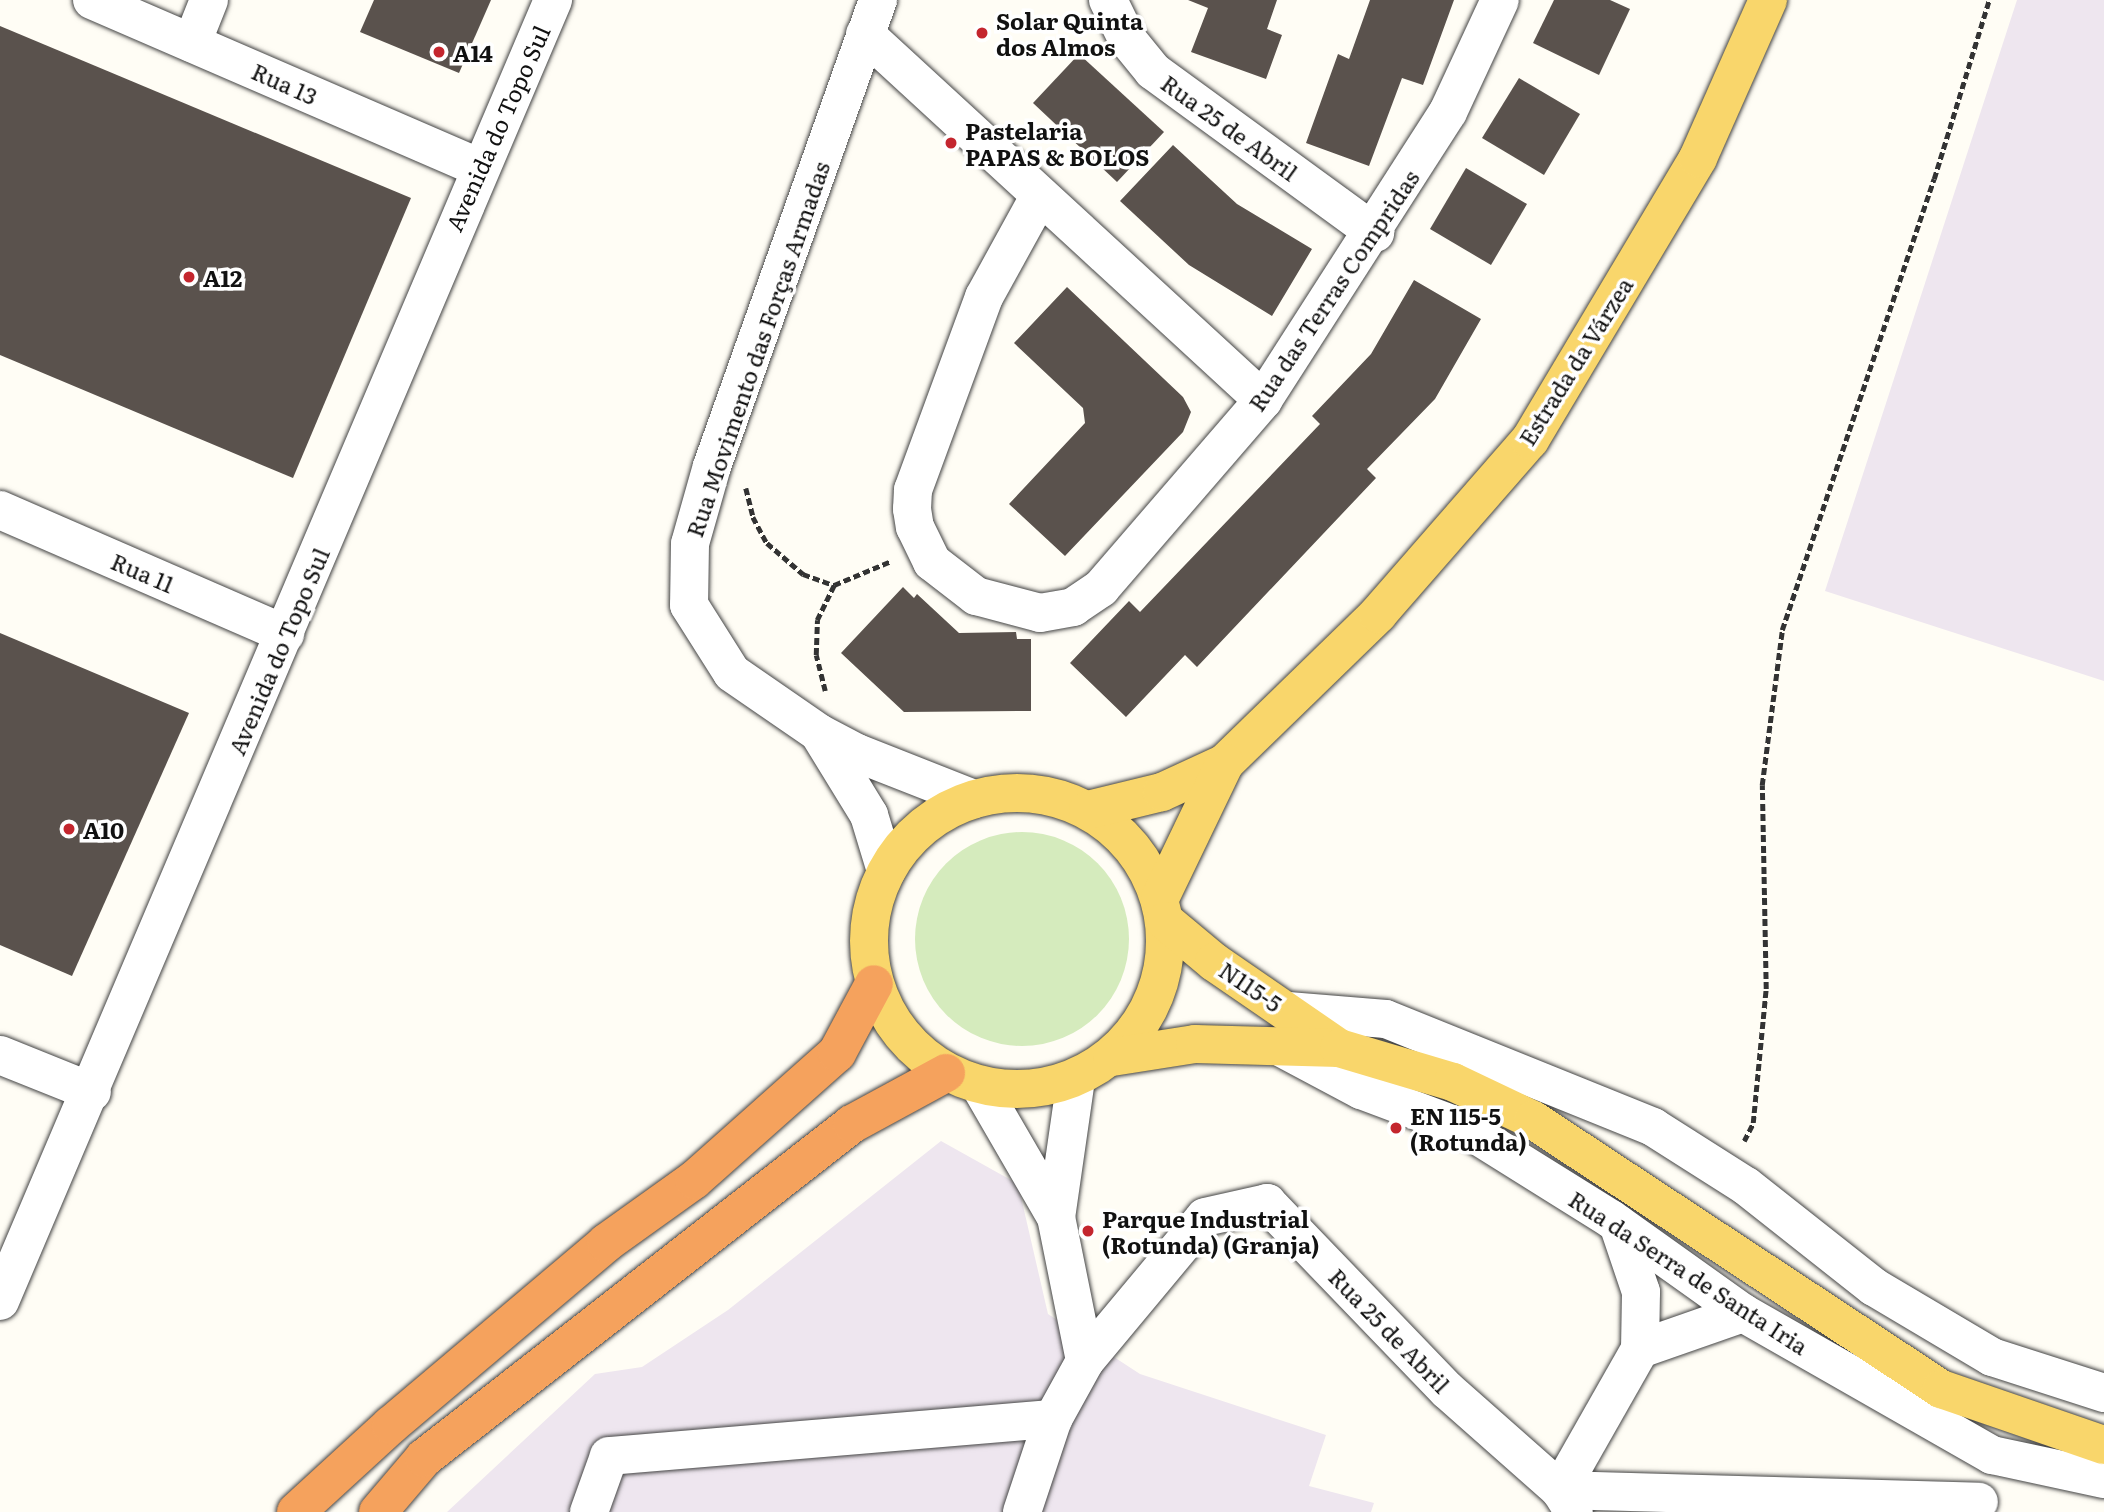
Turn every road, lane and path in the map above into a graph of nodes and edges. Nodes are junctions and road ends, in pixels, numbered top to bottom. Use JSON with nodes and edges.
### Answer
{"nodes":[{"id":1,"x":92,"y":0,"type":"edge"},
{"id":2,"x":209,"y":0,"type":"edge"},
{"id":3,"x":552,"y":0,"type":"edge"},
{"id":4,"x":1108,"y":0,"type":"edge"},
{"id":5,"x":1143,"y":0,"type":"edge"},
{"id":6,"x":1500,"y":0,"type":"edge"},
{"id":7,"x":1768,"y":0,"type":"edge"},
{"id":8,"x":1989,"y":0,"type":"edge"},
{"id":9,"x":871,"y":17,"type":"edge"},
{"id":10,"x":1127,"y":39,"type":"junction"},
{"id":11,"x":192,"y":43,"type":"junction"},
{"id":12,"x":478,"y":167,"type":"junction"},
{"id":13,"x":1039,"y":197,"type":"junction"},
{"id":14,"x":1375,"y":233,"type":"junction"},
{"id":15,"x":1263,"y":400,"type":"junction"},
{"id":16,"x":724,"y":432,"type":"junction"},
{"id":17,"x":0,"y":510,"type":"edge"},
{"id":18,"x":924,"y":546,"type":"junction"},
{"id":19,"x":834,"y":585,"type":"junction"},
{"id":20,"x":285,"y":634,"type":"junction"},
{"id":21,"x":819,"y":733,"type":"junction"},
{"id":22,"x":1225,"y":763,"type":"junction"},
{"id":23,"x":974,"y":799,"type":"junction"},
{"id":24,"x":1088,"y":810,"type":"junction"},
{"id":25,"x":886,"y":871,"type":"junction"},
{"id":26,"x":1163,"y":909,"type":"junction"},
{"id":27,"x":874,"y":984,"type":"junction"},
{"id":28,"x":1284,"y":1029,"type":"junction"},
{"id":29,"x":0,"y":1055,"type":"edge"},
{"id":30,"x":1112,"y":1057,"type":"junction"},
{"id":31,"x":1076,"y":1079,"type":"junction"},
{"id":32,"x":963,"y":1080,"type":"junction"},
{"id":33,"x":92,"y":1092,"type":"junction"},
{"id":34,"x":1727,"y":1174,"type":"junction"},
{"id":35,"x":1056,"y":1217,"type":"junction"},
{"id":36,"x":1618,"y":1224,"type":"junction"},
{"id":37,"x":0,"y":1301,"type":"edge"},
{"id":38,"x":1743,"y":1312,"type":"junction"},
{"id":39,"x":1640,"y":1349,"type":"junction"},
{"id":40,"x":1085,"y":1361,"type":"junction"},
{"id":41,"x":2104,"y":1393,"type":"edge"},
{"id":42,"x":1053,"y":1419,"type":"junction"},
{"id":43,"x":390,"y":1425,"type":"junction"},
{"id":44,"x":2104,"y":1445,"type":"edge"},
{"id":45,"x":2104,"y":1479,"type":"edge"},
{"id":46,"x":1567,"y":1501,"type":"edge"},
{"id":47,"x":1979,"y":1502,"type":"dead end"},
{"id":48,"x":296,"y":1512,"type":"edge"},
{"id":49,"x":318,"y":1512,"type":"edge"},
{"id":50,"x":378,"y":1512,"type":"edge"},
{"id":51,"x":589,"y":1512,"type":"edge"},
{"id":52,"x":1021,"y":1512,"type":"edge"}],
"edges":[{"from":1,"to":11,"type":"street","name":"Rua 13"},
{"from":2,"to":11,"type":"street"},
{"from":3,"to":12,"type":"street","name":"Avenida do Topo Sul"},
{"from":4,"to":10,"type":"street","name":"Rua 25 de Abril"},
{"from":5,"to":10,"type":"street"},
{"from":6,"to":14,"type":"street","name":"Rua das Terras Compridas"},
{"from":7,"to":22,"type":"main road","name":"Estrada da Várzea"},
{"from":8,"to":34,"type":"path"},
{"from":9,"to":13,"type":"street"},
{"from":9,"to":16,"type":"street","name":"Rua Movimento das Forças Armadas"},
{"from":10,"to":14,"type":"street","name":"Rua 25 de Abril"},
{"from":11,"to":12,"type":"street","name":"Rua 13"},
{"from":12,"to":20,"type":"street","name":"Avenida do Topo Sul"},
{"from":13,"to":15,"type":"street"},
{"from":13,"to":18,"type":"street","name":"Rua das Terras Compridas"},
{"from":14,"to":15,"type":"street","name":"Rua das Terras Compridas"},
{"from":15,"to":18,"type":"street","name":"Rua das Terras Compridas"},
{"from":16,"to":19,"type":"path"},
{"from":16,"to":21,"type":"street","name":"Rua Movimento das Forças Armadas"},
{"from":17,"to":20,"type":"street","name":"Rua 11"},
{"from":18,"to":19,"type":"path"},
{"from":19,"to":21,"type":"path"},
{"from":20,"to":33,"type":"street","name":"Avenida do Topo Sul"},
{"from":21,"to":23,"type":"street","name":"Rua Movimento das Forças Armadas"},
{"from":21,"to":25,"type":"street","name":"Rua Movimento das Forças Armadas"},
{"from":22,"to":24,"type":"main road","name":"Estrada da Várzea"},
{"from":22,"to":26,"type":"main road","name":"Estrada da Várzea"},
{"from":23,"to":24,"type":"main road"},
{"from":23,"to":25,"type":"main road"},
{"from":24,"to":26,"type":"main road"},
{"from":25,"to":27,"type":"main road"},
{"from":26,"to":28,"type":"main road","name":"N115-5"},
{"from":26,"to":30,"type":"main road"},
{"from":27,"to":32,"type":"main road"},
{"from":27,"to":43,"type":"highway"},
{"from":28,"to":30,"type":"main road"},
{"from":28,"to":34,"type":"street"},
{"from":28,"to":36,"type":"street","name":"Rua da Serra de Santa Iria"},
{"from":28,"to":44,"type":"main road"},
{"from":29,"to":33,"type":"street"},
{"from":30,"to":31,"type":"main road"},
{"from":31,"to":32,"type":"main road"},
{"from":31,"to":35,"type":"street"},
{"from":32,"to":35,"type":"street"},
{"from":32,"to":50,"type":"highway"},
{"from":33,"to":37,"type":"street","name":"Avenida do Topo Sul"},
{"from":34,"to":41,"type":"street"},
{"from":35,"to":40,"type":"street"},
{"from":36,"to":38,"type":"street","name":"Rua da Serra de Santa Iria"},
{"from":36,"to":39,"type":"street"},
{"from":38,"to":39,"type":"street"},
{"from":38,"to":45,"type":"street","name":"Rua da Serra de Santa Iria"},
{"from":39,"to":46,"type":"street"},
{"from":40,"to":42,"type":"street"},
{"from":40,"to":46,"type":"street","name":"Rua 25 de Abril"},
{"from":42,"to":51,"type":"street"},
{"from":42,"to":52,"type":"street"},
{"from":43,"to":48,"type":"highway"},
{"from":43,"to":49,"type":"highway"},
{"from":46,"to":47,"type":"street"}]}
